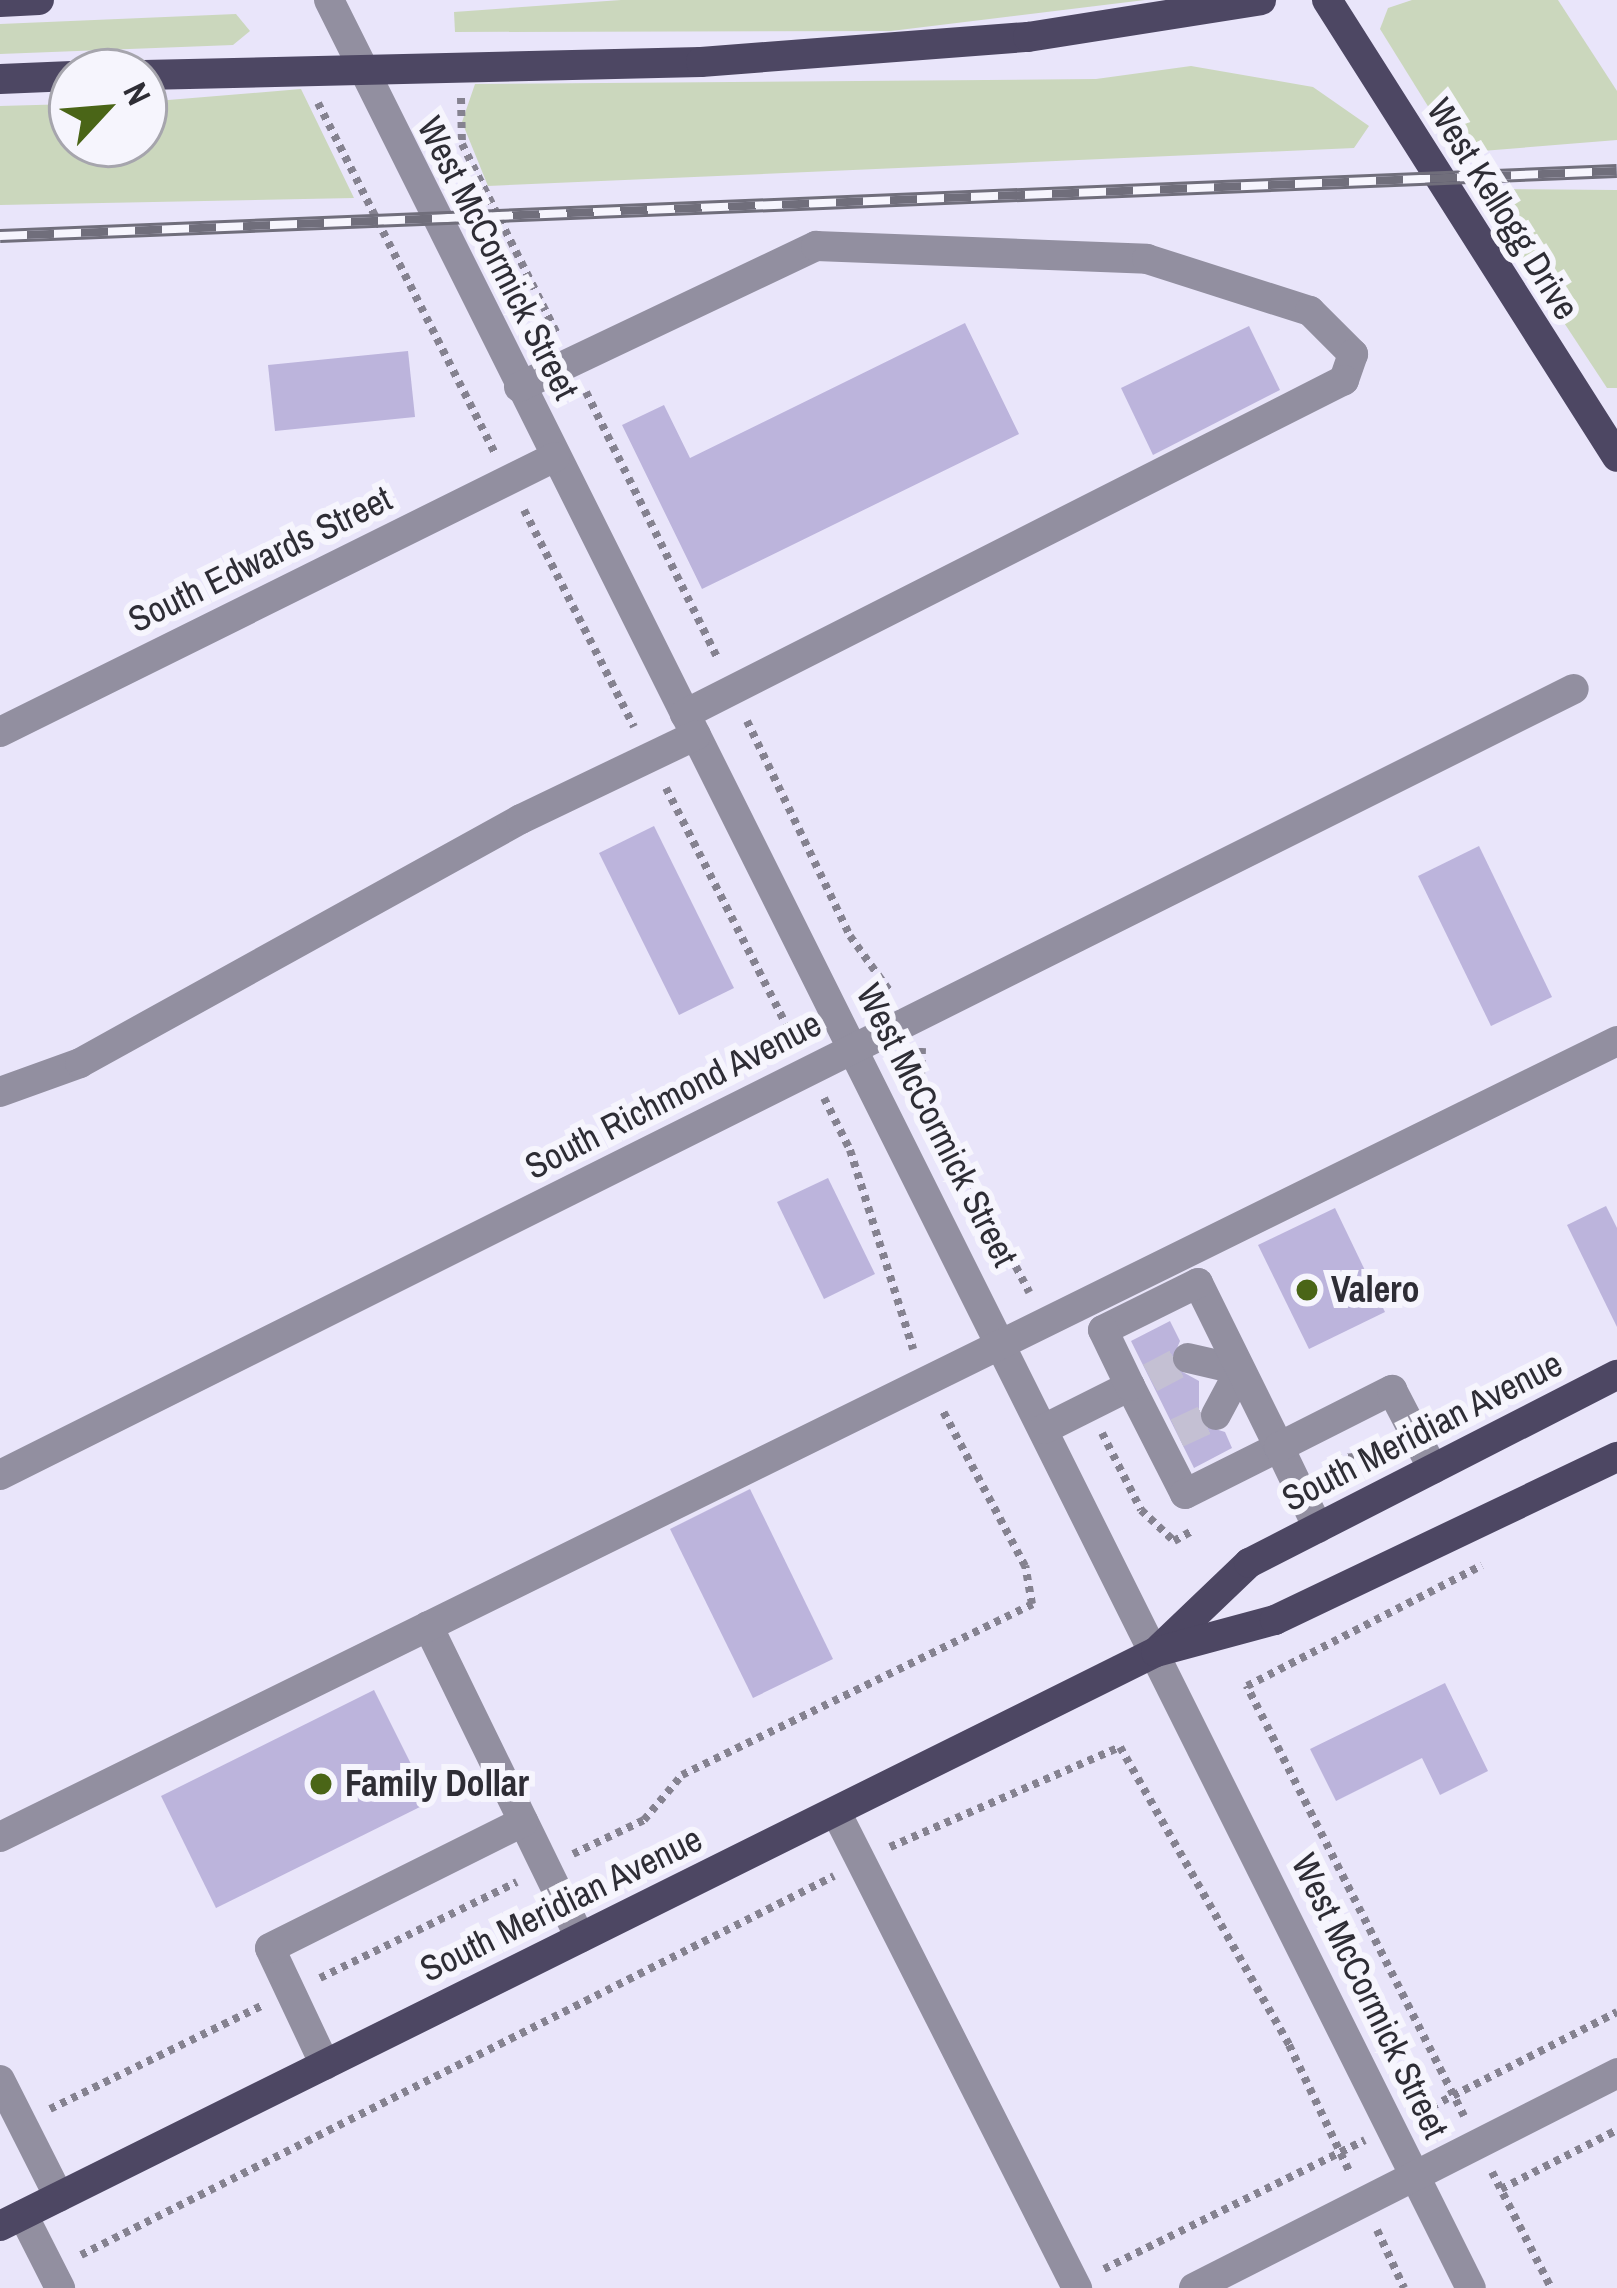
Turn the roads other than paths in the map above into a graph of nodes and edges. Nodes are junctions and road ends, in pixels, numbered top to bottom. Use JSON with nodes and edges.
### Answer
{"nodes":[{"id":1,"x":39,"y":0,"type":"edge"},
{"id":2,"x":329,"y":0,"type":"edge"},
{"id":3,"x":1261,"y":0,"type":"edge"},
{"id":4,"x":1327,"y":0,"type":"edge"},
{"id":5,"x":0,"y":2,"type":"edge"},
{"id":6,"x":361,"y":73,"type":"junction"},
{"id":7,"x":168,"y":75,"type":"edge"},
{"id":8,"x":48,"y":77,"type":"edge"},
{"id":9,"x":0,"y":79,"type":"edge"},
{"id":10,"x":519,"y":387,"type":"junction"},
{"id":11,"x":555,"y":457,"type":"junction"},
{"id":12,"x":1617,"y":457,"type":"edge"},
{"id":13,"x":1574,"y":689,"type":"dead end"},
{"id":14,"x":691,"y":725,"type":"junction"},
{"id":15,"x":0,"y":731,"type":"edge"},
{"id":16,"x":1617,"y":1041,"type":"edge"},
{"id":17,"x":854,"y":1046,"type":"junction"},
{"id":18,"x":0,"y":1092,"type":"edge"},
{"id":19,"x":1138,"y":1274,"type":"junction"},
{"id":20,"x":1154,"y":1305,"type":"junction"},
{"id":21,"x":1001,"y":1342,"type":"junction"},
{"id":22,"x":1188,"y":1358,"type":"tunnel mouth"},
{"id":23,"x":1240,"y":1370,"type":"junction"},
{"id":24,"x":1617,"y":1375,"type":"edge"},
{"id":25,"x":1140,"y":1382,"type":"junction"},
{"id":26,"x":1216,"y":1415,"type":"tunnel mouth"},
{"id":27,"x":1145,"y":1417,"type":"junction"},
{"id":28,"x":1044,"y":1429,"type":"junction"},
{"id":29,"x":1177,"y":1433,"type":"dead end"},
{"id":30,"x":1279,"y":1447,"type":"junction"},
{"id":31,"x":1617,"y":1457,"type":"edge"},
{"id":32,"x":1432,"y":1469,"type":"junction"},
{"id":33,"x":0,"y":1475,"type":"edge"},
{"id":34,"x":1318,"y":1528,"type":"junction"},
{"id":35,"x":428,"y":1626,"type":"junction"},
{"id":36,"x":1156,"y":1652,"type":"junction"},
{"id":37,"x":836,"y":1812,"type":"junction"},
{"id":38,"x":523,"y":1822,"type":"junction"},
{"id":39,"x":0,"y":1837,"type":"edge"},
{"id":40,"x":580,"y":1938,"type":"junction"},
{"id":41,"x":326,"y":2065,"type":"junction"},
{"id":42,"x":1617,"y":2073,"type":"edge"},
{"id":43,"x":0,"y":2080,"type":"edge"},
{"id":44,"x":1414,"y":2175,"type":"junction"},
{"id":45,"x":59,"y":2197,"type":"junction"},
{"id":46,"x":12,"y":2220,"type":"edge"},
{"id":47,"x":56,"y":2279,"type":"edge"},
{"id":48,"x":1076,"y":2286,"type":"edge"},
{"id":49,"x":1194,"y":2288,"type":"edge"},
{"id":50,"x":1471,"y":2288,"type":"edge"}],
"edges":[{"from":1,"to":5,"type":"main road"},
{"from":2,"to":6,"type":"street","name":"West McCormick Street"},
{"from":3,"to":6,"type":"main road"},
{"from":4,"to":12,"type":"main road","name":"West Kellogg Drive"},
{"from":6,"to":7,"type":"main road"},
{"from":6,"to":10,"type":"street","name":"West McCormick Street"},
{"from":8,"to":9,"type":"main road"},
{"from":10,"to":11,"type":"street","name":"West McCormick Street"},
{"from":10,"to":14,"type":"street"},
{"from":11,"to":14,"type":"street","name":"West McCormick Street"},
{"from":11,"to":15,"type":"street","name":"South Edwards Street"},
{"from":13,"to":17,"type":"street","name":"South Richmond Avenue"},
{"from":14,"to":17,"type":"street","name":"West McCormick Street"},
{"from":14,"to":18,"type":"street"},
{"from":16,"to":19,"type":"street"},
{"from":17,"to":21,"type":"street","name":"West McCormick Street"},
{"from":17,"to":33,"type":"street","name":"South Richmond Avenue"},
{"from":19,"to":20,"type":"street"},
{"from":19,"to":21,"type":"street"},
{"from":20,"to":23,"type":"street"},
{"from":20,"to":25,"type":"street"},
{"from":21,"to":28,"type":"street","name":"West McCormick Street"},
{"from":21,"to":35,"type":"street"},
{"from":22,"to":23,"type":"street"},
{"from":23,"to":26,"type":"street"},
{"from":23,"to":30,"type":"street"},
{"from":24,"to":32,"type":"main road","name":"South Meridian Avenue"},
{"from":25,"to":27,"type":"street"},
{"from":25,"to":28,"type":"street"},
{"from":27,"to":29,"type":"street"},
{"from":27,"to":30,"type":"street"},
{"from":28,"to":36,"type":"street","name":"West McCormick Street"},
{"from":30,"to":32,"type":"street"},
{"from":30,"to":34,"type":"street"},
{"from":31,"to":36,"type":"main road","name":"South Meridian Avenue"},
{"from":32,"to":34,"type":"main road","name":"South Meridian Avenue"},
{"from":34,"to":36,"type":"main road","name":"South Meridian Avenue"},
{"from":35,"to":38,"type":"street"},
{"from":35,"to":39,"type":"street"},
{"from":36,"to":37,"type":"main road","name":"South Meridian Avenue"},
{"from":36,"to":44,"type":"street","name":"West McCormick Street"},
{"from":37,"to":40,"type":"main road","name":"South Meridian Avenue"},
{"from":37,"to":48,"type":"street"},
{"from":38,"to":40,"type":"street"},
{"from":38,"to":41,"type":"street"},
{"from":40,"to":41,"type":"main road","name":"South Meridian Avenue"},
{"from":41,"to":45,"type":"main road","name":"South Meridian Avenue"},
{"from":42,"to":44,"type":"street"},
{"from":43,"to":45,"type":"street"},
{"from":44,"to":49,"type":"street"},
{"from":44,"to":50,"type":"street","name":"West McCormick Street"},
{"from":45,"to":46,"type":"main road","name":"South Meridian Avenue"},
{"from":46,"to":47,"type":"street"}]}
